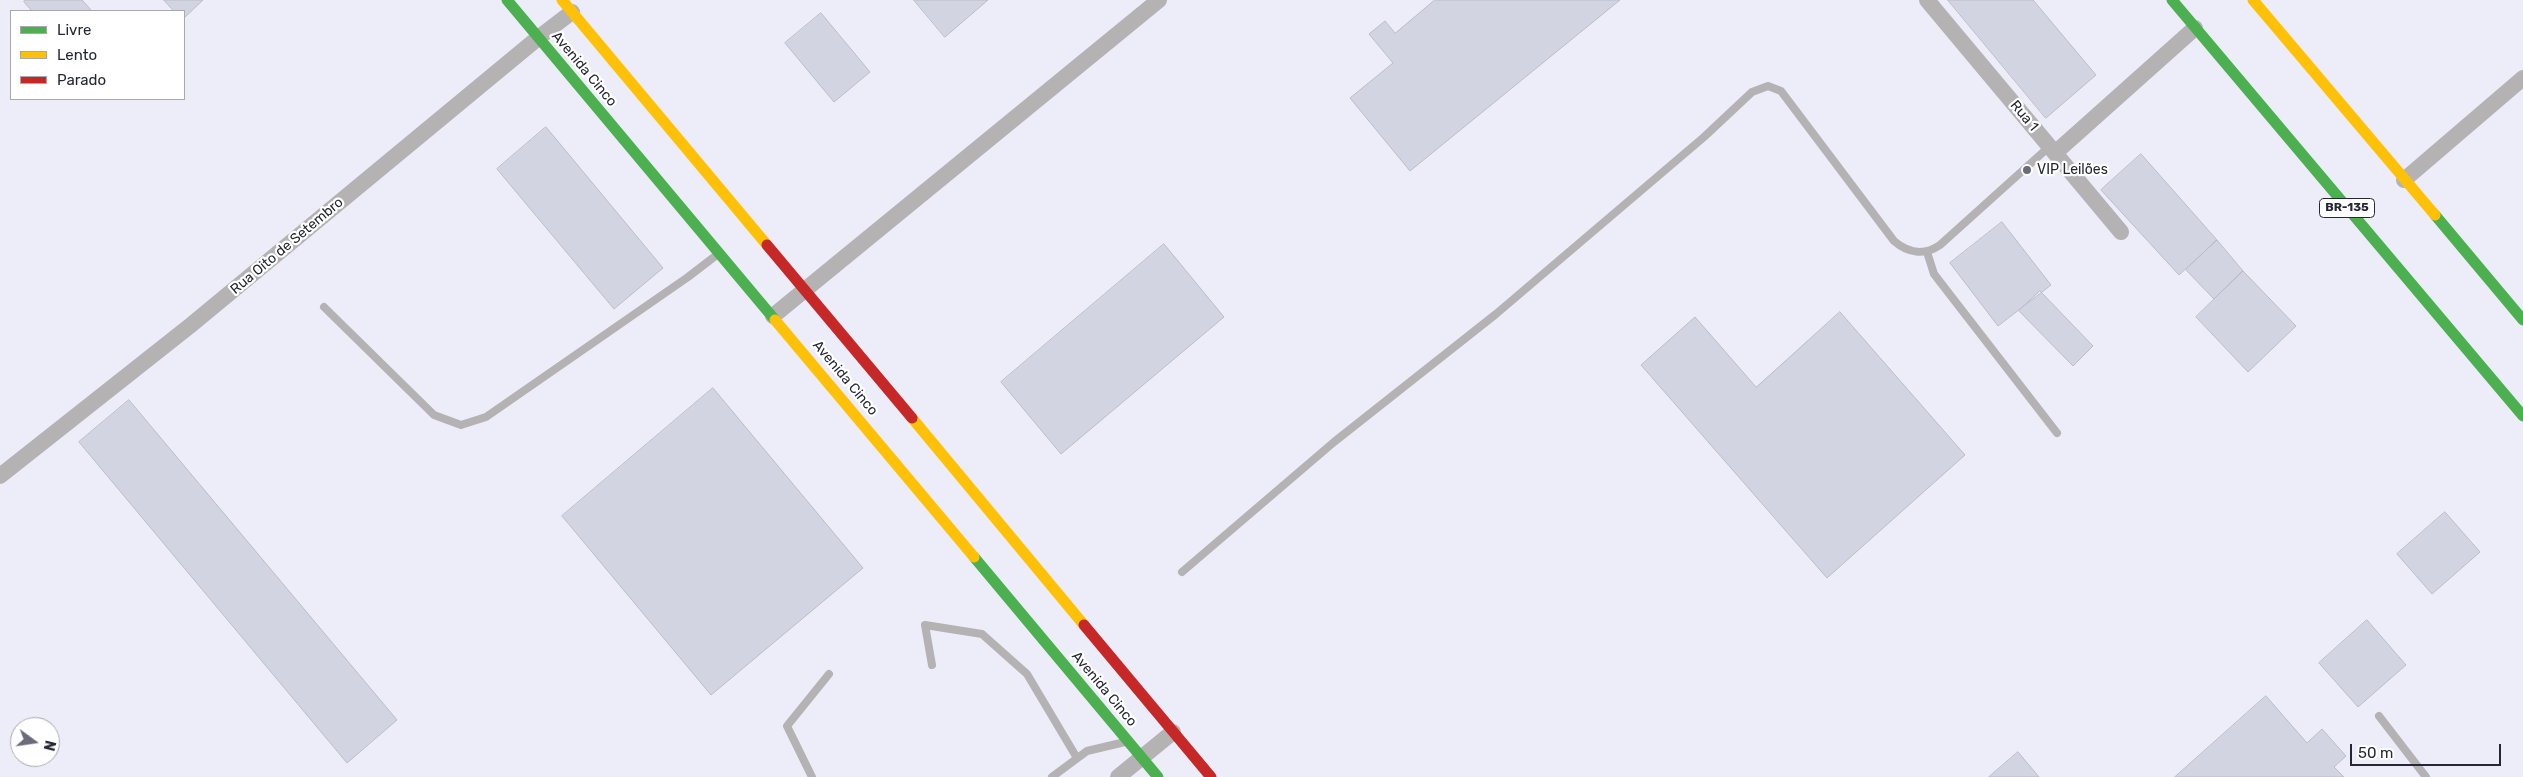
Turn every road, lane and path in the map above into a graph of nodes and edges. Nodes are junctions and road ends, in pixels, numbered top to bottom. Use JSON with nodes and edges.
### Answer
{"nodes":[{"id":1,"x":507,"y":0,"type":"edge"},
{"id":2,"x":1159,"y":0,"type":"edge"},
{"id":3,"x":1927,"y":0,"type":"edge"},
{"id":4,"x":2172,"y":0,"type":"edge"},
{"id":5,"x":2253,"y":0,"type":"edge"},
{"id":6,"x":567,"y":6,"type":"edge"},
{"id":7,"x":2195,"y":28,"type":"junction"},
{"id":8,"x":538,"y":38,"type":"junction"},
{"id":9,"x":2523,"y":78,"type":"edge"},
{"id":10,"x":2052,"y":150,"type":"junction"},
{"id":11,"x":2404,"y":180,"type":"junction"},
{"id":12,"x":2121,"y":232,"type":"dead end"},
{"id":13,"x":1927,"y":252,"type":"junction"},
{"id":14,"x":719,"y":253,"type":"junction"},
{"id":15,"x":806,"y":290,"type":"junction"},
{"id":16,"x":324,"y":307,"type":"dead end"},
{"id":17,"x":773,"y":316,"type":"junction"},
{"id":18,"x":2523,"y":320,"type":"edge"},
{"id":19,"x":2523,"y":416,"type":"edge"},
{"id":20,"x":2057,"y":433,"type":"dead end"},
{"id":21,"x":0,"y":476,"type":"edge"},
{"id":22,"x":1182,"y":572,"type":"dead end"},
{"id":23,"x":932,"y":665,"type":"dead end"},
{"id":24,"x":829,"y":674,"type":"dead end"},
{"id":25,"x":2379,"y":716,"type":"dead end"},
{"id":26,"x":1173,"y":732,"type":"junction"},
{"id":27,"x":1128,"y":741,"type":"junction"},
{"id":28,"x":1142,"y":757,"type":"junction"},
{"id":29,"x":1077,"y":758,"type":"junction"},
{"id":30,"x":812,"y":777,"type":"edge"},
{"id":31,"x":1052,"y":777,"type":"edge"},
{"id":32,"x":1118,"y":777,"type":"edge"},
{"id":33,"x":1158,"y":777,"type":"edge"},
{"id":34,"x":1211,"y":777,"type":"edge"},
{"id":35,"x":2426,"y":777,"type":"edge"}],
"edges":[{"from":1,"to":8,"type":"main road","name":"Avenida Cinco"},
{"from":2,"to":15,"type":"street"},
{"from":3,"to":10,"type":"street","name":"Rua 1"},
{"from":4,"to":7,"type":"main road","number":"BR-135"},
{"from":5,"to":11,"type":"main road"},
{"from":6,"to":8,"type":"street","name":"Rua Oito de Setembro"},
{"from":6,"to":15,"type":"main road","name":"Avenida Cinco"},
{"from":7,"to":10,"type":"street"},
{"from":7,"to":19,"type":"main road","number":"BR-135"},
{"from":8,"to":14,"type":"main road","name":"Avenida Cinco"},
{"from":8,"to":21,"type":"street","name":"Rua Oito de Setembro"},
{"from":9,"to":11,"type":"street"},
{"from":10,"to":12,"type":"street","name":"Rua 1"},
{"from":10,"to":13,"type":"lane"},
{"from":11,"to":18,"type":"main road"},
{"from":13,"to":20,"type":"lane"},
{"from":13,"to":22,"type":"lane"},
{"from":14,"to":16,"type":"lane"},
{"from":14,"to":17,"type":"main road","name":"Avenida Cinco"},
{"from":15,"to":17,"type":"street"},
{"from":15,"to":26,"type":"main road","name":"Avenida Cinco"},
{"from":17,"to":27,"type":"main road","name":"Avenida Cinco"},
{"from":23,"to":29,"type":"lane"},
{"from":24,"to":30,"type":"lane"},
{"from":25,"to":35,"type":"lane"},
{"from":26,"to":28,"type":"street"},
{"from":26,"to":34,"type":"main road","name":"Avenida Cinco"},
{"from":27,"to":28,"type":"main road","name":"Avenida Cinco"},
{"from":27,"to":29,"type":"lane"},
{"from":28,"to":32,"type":"street"},
{"from":28,"to":33,"type":"main road","name":"Avenida Cinco"},
{"from":29,"to":31,"type":"lane"}]}
